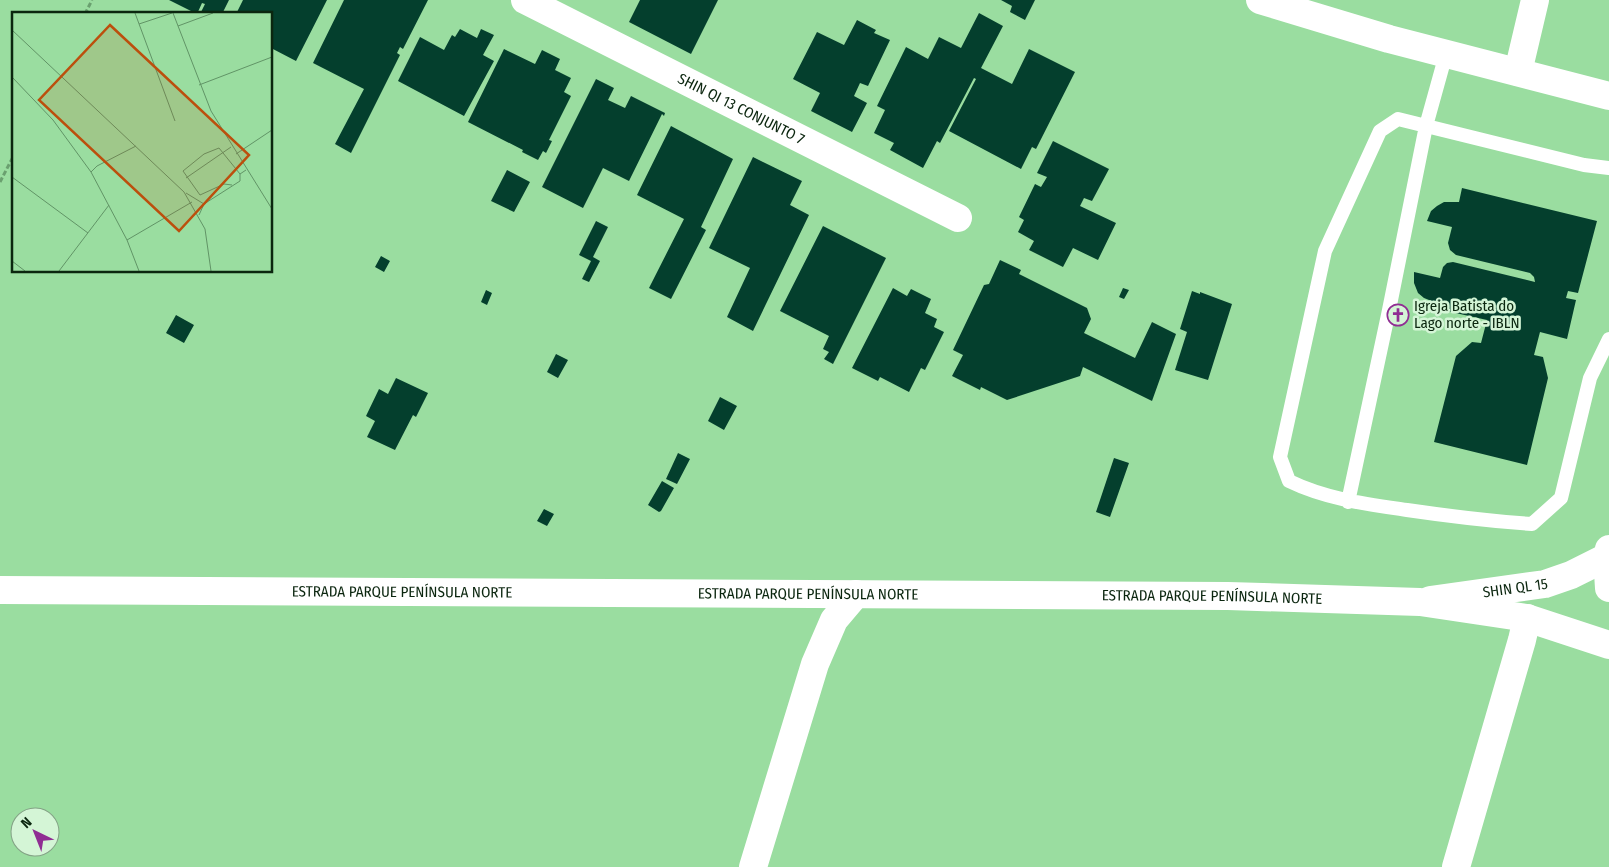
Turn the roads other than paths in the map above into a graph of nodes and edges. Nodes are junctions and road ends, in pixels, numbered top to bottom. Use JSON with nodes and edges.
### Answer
{"nodes":[{"id":1,"x":525,"y":0,"type":"edge"},
{"id":2,"x":1260,"y":0,"type":"edge"},
{"id":3,"x":1535,"y":0,"type":"edge"},
{"id":4,"x":1446,"y":54,"type":"junction"},
{"id":5,"x":1518,"y":72,"type":"junction"},
{"id":6,"x":1609,"y":96,"type":"edge"},
{"id":7,"x":1426,"y":126,"type":"junction"},
{"id":8,"x":1609,"y":168,"type":"edge"},
{"id":9,"x":958,"y":218,"type":"dead end"},
{"id":10,"x":1609,"y":338,"type":"edge"},
{"id":11,"x":1348,"y":502,"type":"junction"},
{"id":12,"x":1608,"y":553,"type":"edge"},
{"id":13,"x":1609,"y":588,"type":"edge"},
{"id":14,"x":0,"y":590,"type":"edge"},
{"id":15,"x":856,"y":594,"type":"junction"},
{"id":16,"x":1420,"y":602,"type":"junction"},
{"id":17,"x":1527,"y":618,"type":"junction"},
{"id":18,"x":1609,"y":645,"type":"edge"},
{"id":19,"x":753,"y":867,"type":"edge"},
{"id":20,"x":1456,"y":867,"type":"edge"}],
"edges":[{"from":1,"to":9,"type":"main road","name":"SHIN QI 13 CONJUNTO 7"},
{"from":2,"to":4,"type":"main road"},
{"from":3,"to":5,"type":"main road"},
{"from":4,"to":5,"type":"main road"},
{"from":4,"to":7,"type":"lane"},
{"from":5,"to":6,"type":"main road"},
{"from":7,"to":8,"type":"lane"},
{"from":7,"to":11,"type":"lane"},
{"from":7,"to":11,"type":"lane"},
{"from":10,"to":11,"type":"lane"},
{"from":12,"to":13,"type":"main road","name":"SHIN QL 15"},
{"from":12,"to":16,"type":"main road","name":"SHIN QL 15"},
{"from":14,"to":15,"type":"main road","name":"ESTRADA PARQUE PENÍNSULA NORTE"},
{"from":15,"to":16,"type":"main road","name":"ESTRADA PARQUE PENÍNSULA NORTE"},
{"from":15,"to":19,"type":"main road"},
{"from":16,"to":17,"type":"main road","name":"ESTRADA PARQUE PENÍNSULA NORTE"},
{"from":17,"to":18,"type":"main road","name":"ESTRADA PARQUE PENÍNSULA NORTE"},
{"from":17,"to":20,"type":"main road"}]}
